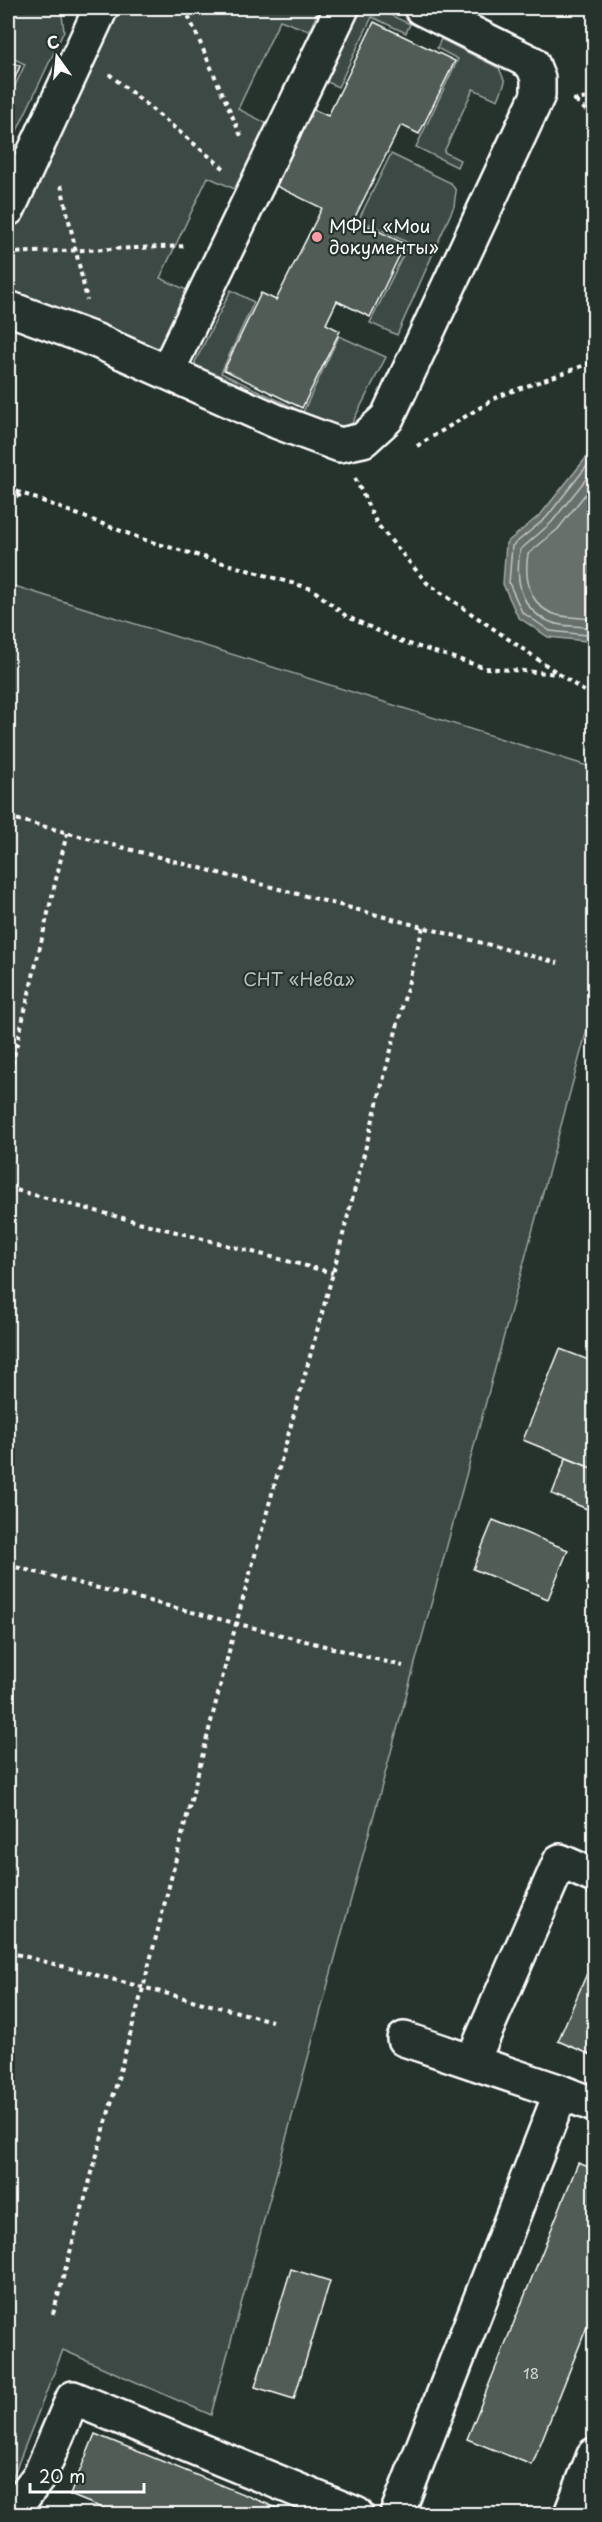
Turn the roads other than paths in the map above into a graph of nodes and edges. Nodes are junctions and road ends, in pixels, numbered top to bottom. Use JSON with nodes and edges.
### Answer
{"nodes":[{"id":1,"x":101,"y":8,"type":"edge"},
{"id":2,"x":342,"y":8,"type":"edge"},
{"id":3,"x":421,"y":8,"type":"edge"},
{"id":4,"x":8,"y":209,"type":"edge"},
{"id":5,"x":8,"y":308,"type":"edge"},
{"id":6,"x":167,"y":372,"type":"junction"},
{"id":7,"x":594,"y":1876,"type":"edge"},
{"id":8,"x":404,"y":2039,"type":"dead end"},
{"id":9,"x":472,"y":2062,"type":"junction"},
{"id":10,"x":561,"y":2092,"type":"junction"},
{"id":11,"x":594,"y":2105,"type":"edge"},
{"id":12,"x":594,"y":2455,"type":"edge"},
{"id":13,"x":10,"y":2514,"type":"edge"},
{"id":14,"x":356,"y":2514,"type":"edge"},
{"id":15,"x":397,"y":2514,"type":"edge"},
{"id":16,"x":571,"y":2514,"type":"edge"}],
"edges":[{"from":1,"to":4,"type":"street"},
{"from":2,"to":6,"type":"street"},
{"from":3,"to":6,"type":"street"},
{"from":5,"to":6,"type":"street"},
{"from":7,"to":9,"type":"street"},
{"from":8,"to":9,"type":"street"},
{"from":9,"to":10,"type":"street"},
{"from":10,"to":11,"type":"street"},
{"from":10,"to":15,"type":"street"},
{"from":12,"to":16,"type":"street"},
{"from":13,"to":14,"type":"street"}]}
